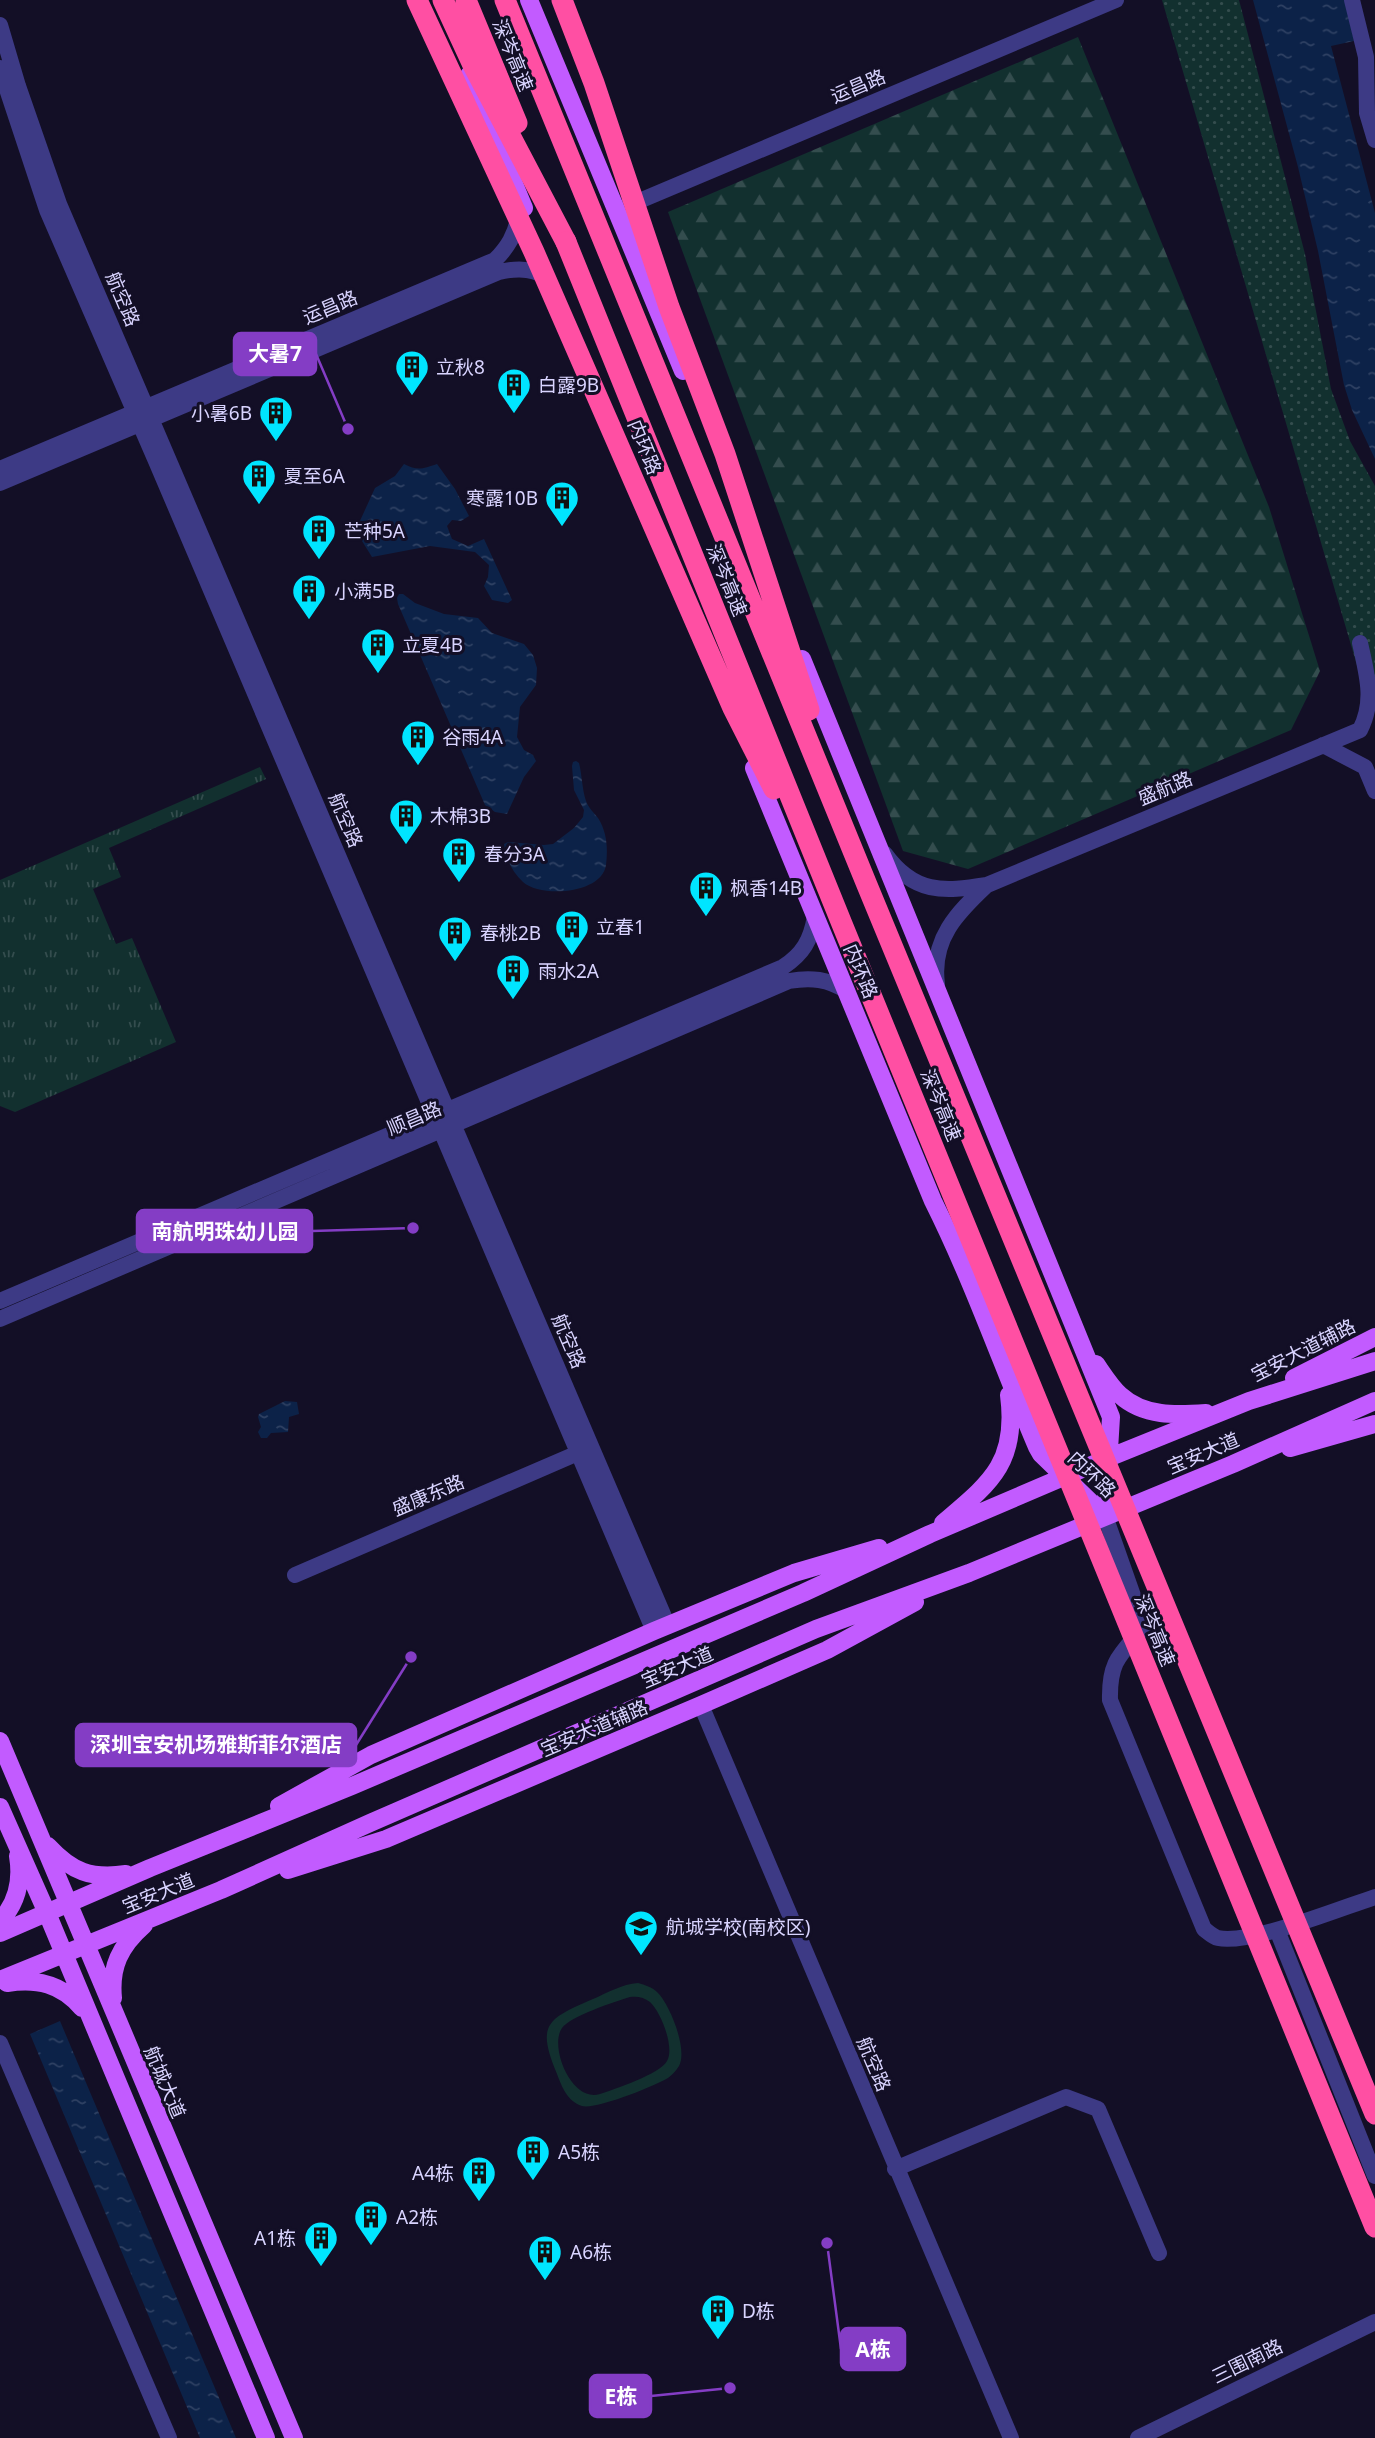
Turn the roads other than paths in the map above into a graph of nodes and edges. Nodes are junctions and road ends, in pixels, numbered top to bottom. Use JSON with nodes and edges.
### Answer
{"nodes":[{"id":1,"x":416,"y":0,"type":"edge"},
{"id":2,"x":438,"y":0,"type":"edge"},
{"id":3,"x":443,"y":0,"type":"edge"},
{"id":4,"x":466,"y":0,"type":"edge"},
{"id":5,"x":505,"y":0,"type":"edge"},
{"id":6,"x":529,"y":0,"type":"edge"},
{"id":7,"x":562,"y":0,"type":"edge"},
{"id":8,"x":568,"y":0,"type":"edge"},
{"id":9,"x":1116,"y":0,"type":"edge"},
{"id":10,"x":1352,"y":0,"type":"edge"},
{"id":11,"x":0,"y":25,"type":"edge"},
{"id":12,"x":0,"y":68,"type":"edge"},
{"id":13,"x":594,"y":83,"type":"junction"},
{"id":14,"x":1375,"y":140,"type":"edge"},
{"id":15,"x":519,"y":196,"type":"junction"},
{"id":16,"x":617,"y":211,"type":"junction"},
{"id":17,"x":566,"y":242,"type":"junction"},
{"id":18,"x":556,"y":285,"type":"junction"},
{"id":19,"x":143,"y":415,"type":"junction"},
{"id":20,"x":0,"y":469,"type":"edge"},
{"id":21,"x":0,"y":483,"type":"edge"},
{"id":22,"x":1360,"y":643,"type":"dead end"},
{"id":23,"x":1323,"y":746,"type":"junction"},
{"id":24,"x":1375,"y":791,"type":"edge"},
{"id":25,"x":877,"y":844,"type":"junction"},
{"id":26,"x":867,"y":885,"type":"junction"},
{"id":27,"x":987,"y":885,"type":"junction"},
{"id":28,"x":815,"y":916,"type":"junction"},
{"id":29,"x":842,"y":924,"type":"junction"},
{"id":30,"x":847,"y":991,"type":"junction"},
{"id":31,"x":939,"y":994,"type":"junction"},
{"id":32,"x":444,"y":1120,"type":"junction"},
{"id":33,"x":0,"y":1301,"type":"edge"},
{"id":34,"x":0,"y":1319,"type":"edge"},
{"id":35,"x":1375,"y":1337,"type":"edge"},
{"id":36,"x":1083,"y":1348,"type":"junction"},
{"id":37,"x":1375,"y":1361,"type":"edge"},
{"id":38,"x":1005,"y":1373,"type":"junction"},
{"id":39,"x":1249,"y":1401,"type":"junction"},
{"id":40,"x":1375,"y":1401,"type":"edge"},
{"id":41,"x":1219,"y":1413,"type":"junction"},
{"id":42,"x":1375,"y":1424,"type":"edge"},
{"id":43,"x":578,"y":1453,"type":"junction"},
{"id":44,"x":1108,"y":1458,"type":"junction"},
{"id":45,"x":1233,"y":1464,"type":"junction"},
{"id":46,"x":1065,"y":1476,"type":"junction"},
{"id":47,"x":1105,"y":1516,"type":"junction"},
{"id":48,"x":930,"y":1534,"type":"junction"},
{"id":49,"x":969,"y":1573,"type":"junction"},
{"id":50,"x":295,"y":1575,"type":"dead end"},
{"id":51,"x":661,"y":1629,"type":"junction"},
{"id":52,"x":701,"y":1705,"type":"junction"},
{"id":53,"x":0,"y":1741,"type":"edge"},
{"id":54,"x":0,"y":1807,"type":"edge"},
{"id":55,"x":13,"y":1836,"type":"junction"},
{"id":56,"x":40,"y":1838,"type":"junction"},
{"id":57,"x":218,"y":1840,"type":"junction"},
{"id":58,"x":150,"y":1868,"type":"junction"},
{"id":59,"x":221,"y":1890,"type":"junction"},
{"id":60,"x":1375,"y":1897,"type":"edge"},
{"id":61,"x":68,"y":1904,"type":"junction"},
{"id":62,"x":47,"y":1913,"type":"junction"},
{"id":63,"x":161,"y":1914,"type":"junction"},
{"id":64,"x":0,"y":1921,"type":"edge"},
{"id":65,"x":1277,"y":1930,"type":"junction"},
{"id":66,"x":0,"y":1933,"type":"edge"},
{"id":67,"x":85,"y":1945,"type":"junction"},
{"id":68,"x":64,"y":1954,"type":"junction"},
{"id":69,"x":0,"y":1982,"type":"edge"},
{"id":70,"x":114,"y":2016,"type":"junction"},
{"id":71,"x":94,"y":2026,"type":"junction"},
{"id":72,"x":0,"y":2043,"type":"edge"},
{"id":73,"x":1375,"y":2114,"type":"edge"},
{"id":74,"x":895,"y":2169,"type":"junction"},
{"id":75,"x":1375,"y":2176,"type":"edge"},
{"id":76,"x":1375,"y":2227,"type":"edge"},
{"id":77,"x":1159,"y":2253,"type":"dead end"},
{"id":78,"x":1375,"y":2322,"type":"edge"},
{"id":79,"x":169,"y":2438,"type":"edge"},
{"id":80,"x":266,"y":2438,"type":"edge"},
{"id":81,"x":293,"y":2438,"type":"edge"},
{"id":82,"x":1011,"y":2438,"type":"edge"},
{"id":83,"x":1138,"y":2438,"type":"edge"}],
"edges":[{"from":1,"to":29,"type":"highway","bridge":true},
{"from":2,"to":15,"type":"main road","name":"内环路"},
{"from":3,"to":17,"type":"highway"},
{"from":4,"to":17,"type":"highway","name":"深岑高速"},
{"from":5,"to":26,"type":"highway","name":"深岑高速","bridge":true},
{"from":6,"to":16,"type":"main road","name":"内环路"},
{"from":7,"to":13,"type":"highway","bridge":true},
{"from":8,"to":13,"type":"highway","bridge":true},
{"from":9,"to":16,"type":"street","name":"运昌路"},
{"from":10,"to":14,"type":"street"},
{"from":11,"to":19,"type":"street","name":"航空路"},
{"from":12,"to":19,"type":"street","name":"航空路"},
{"from":13,"to":26,"type":"highway","bridge":true},
{"from":15,"to":18,"type":"main road","name":"内环路"},
{"from":15,"to":19,"type":"street","name":"运昌路"},
{"from":16,"to":25,"type":"main road","name":"内环路"},
{"from":17,"to":29,"type":"highway","name":"深岑高速","bridge":true},
{"from":18,"to":19,"type":"street","name":"运昌路"},
{"from":18,"to":28,"type":"main road","name":"内环路"},
{"from":19,"to":20,"type":"street","name":"运昌路"},
{"from":19,"to":21,"type":"street","name":"运昌路"},
{"from":19,"to":32,"type":"street","name":"航空路"},
{"from":22,"to":23,"type":"street","name":"盛航路"},
{"from":23,"to":24,"type":"street"},
{"from":23,"to":27,"type":"street","name":"盛航路"},
{"from":25,"to":27,"type":"street"},
{"from":25,"to":31,"type":"main road","name":"内环路"},
{"from":26,"to":73,"type":"highway","name":"深岑高速","bridge":true},
{"from":27,"to":31,"type":"street"},
{"from":28,"to":30,"type":"main road","name":"内环路"},
{"from":28,"to":32,"type":"street","name":"顺昌路"},
{"from":29,"to":76,"type":"highway","name":"深岑高速","bridge":true},
{"from":30,"to":32,"type":"street","name":"顺昌路"},
{"from":30,"to":38,"type":"main road","name":"内环路"},
{"from":31,"to":36,"type":"main road","name":"内环路"},
{"from":32,"to":33,"type":"street","name":"顺昌路"},
{"from":32,"to":34,"type":"street","name":"顺昌路"},
{"from":32,"to":43,"type":"street","name":"航空路"},
{"from":32,"to":51,"type":"street","name":"航空路"},
{"from":35,"to":39,"type":"main road","name":"宝安大道辅路"},
{"from":36,"to":41,"type":"main road"},
{"from":36,"to":44,"type":"main road","name":"内环路"},
{"from":37,"to":39,"type":"main road","name":"宝安大道"},
{"from":38,"to":46,"type":"main road","name":"内环路"},
{"from":38,"to":48,"type":"main road"},
{"from":39,"to":41,"type":"main road","name":"宝安大道"},
{"from":40,"to":45,"type":"main road","name":"宝安大道"},
{"from":41,"to":44,"type":"main road","name":"宝安大道"},
{"from":42,"to":45,"type":"main road"},
{"from":43,"to":50,"type":"street","name":"盛康东路"},
{"from":43,"to":51,"type":"street","name":"航空路"},
{"from":44,"to":46,"type":"main road","name":"宝安大道"},
{"from":44,"to":47,"type":"main road","name":"内环路"},
{"from":45,"to":47,"type":"main road","name":"宝安大道"},
{"from":46,"to":47,"type":"main road","name":"内环路"},
{"from":46,"to":48,"type":"main road","name":"宝安大道"},
{"from":47,"to":49,"type":"main road","name":"宝安大道"},
{"from":47,"to":65,"type":"street"},
{"from":48,"to":51,"type":"main road"},
{"from":48,"to":57,"type":"main road","name":"宝安大道"},
{"from":49,"to":52,"type":"main road","name":"宝安大道辅路"},
{"from":49,"to":59,"type":"main road","name":"宝安大道"},
{"from":51,"to":57,"type":"main road"},
{"from":52,"to":59,"type":"main road","name":"宝安大道辅路"},
{"from":52,"to":74,"type":"street","name":"航空路"},
{"from":53,"to":56,"type":"main road","name":"航城大道"},
{"from":54,"to":55,"type":"main road"},
{"from":55,"to":62,"type":"main road"},
{"from":55,"to":64,"type":"main road"},
{"from":56,"to":58,"type":"main road"},
{"from":56,"to":61,"type":"main road","name":"航城大道"},
{"from":57,"to":58,"type":"main road","name":"宝安大道"},
{"from":58,"to":61,"type":"main road","name":"宝安大道"},
{"from":59,"to":63,"type":"main road","name":"宝安大道"},
{"from":60,"to":65,"type":"street"},
{"from":61,"to":62,"type":"main road","name":"宝安大道"},
{"from":61,"to":67,"type":"main road","name":"航城大道"},
{"from":62,"to":66,"type":"main road","name":"宝安大道"},
{"from":62,"to":68,"type":"main road"},
{"from":63,"to":67,"type":"main road","name":"宝安大道"},
{"from":63,"to":70,"type":"main road"},
{"from":65,"to":75,"type":"street"},
{"from":67,"to":68,"type":"main road","name":"宝安大道"},
{"from":67,"to":70,"type":"main road","name":"航城大道"},
{"from":68,"to":69,"type":"main road","name":"宝安大道"},
{"from":68,"to":71,"type":"main road"},
{"from":69,"to":71,"type":"main road"},
{"from":70,"to":81,"type":"main road","name":"航城大道"},
{"from":71,"to":80,"type":"main road"},
{"from":72,"to":79,"type":"street"},
{"from":74,"to":77,"type":"street"},
{"from":74,"to":82,"type":"street","name":"航空路"},
{"from":78,"to":83,"type":"street","name":"三围南路"}]}
